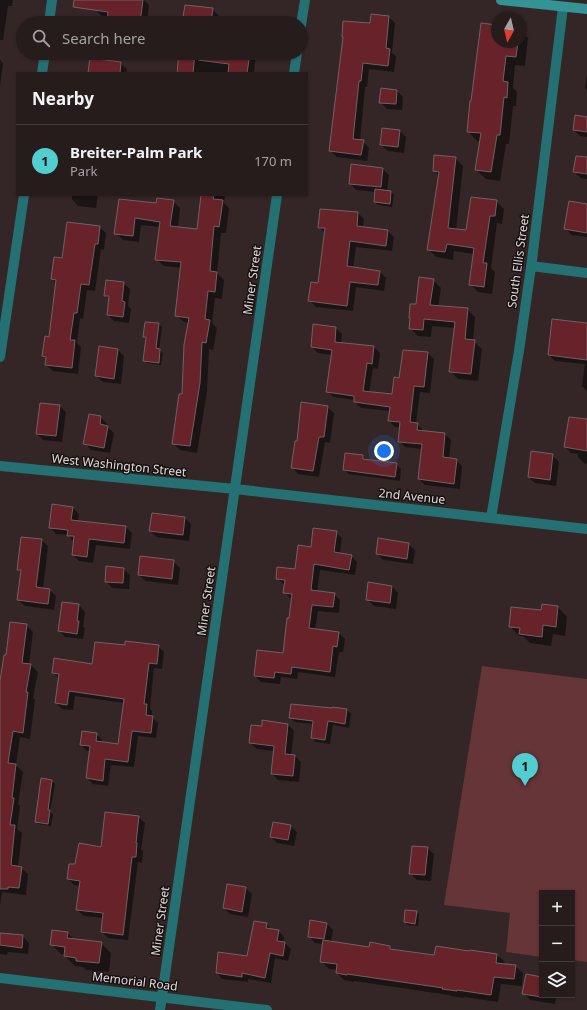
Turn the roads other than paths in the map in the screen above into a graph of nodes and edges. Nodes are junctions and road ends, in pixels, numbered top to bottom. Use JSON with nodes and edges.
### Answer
{"nodes":[{"id":1,"x":52,"y":0,"type":"edge"},
{"id":2,"x":305,"y":0,"type":"edge"},
{"id":3,"x":501,"y":0,"type":"edge"},
{"id":4,"x":563,"y":7,"type":"junction"},
{"id":5,"x":587,"y":9,"type":"edge"},
{"id":6,"x":50,"y":16,"type":"edge"},
{"id":7,"x":302,"y":16,"type":"edge"},
{"id":8,"x":44,"y":60,"type":"edge"},
{"id":9,"x":296,"y":60,"type":"edge"},
{"id":10,"x":42,"y":72,"type":"edge"},
{"id":11,"x":294,"y":72,"type":"edge"},
{"id":12,"x":24,"y":196,"type":"edge"},
{"id":13,"x":277,"y":196,"type":"edge"},
{"id":14,"x":531,"y":266,"type":"junction"},
{"id":15,"x":587,"y":273,"type":"edge"},
{"id":16,"x":0,"y":358,"type":"edge"},
{"id":17,"x":0,"y":466,"type":"edge"},
{"id":18,"x":235,"y":489,"type":"junction"},
{"id":19,"x":491,"y":518,"type":"junction"},
{"id":20,"x":587,"y":529,"type":"edge"},
{"id":21,"x":0,"y":978,"type":"edge"},
{"id":22,"x":162,"y":997,"type":"junction"},
{"id":23,"x":160,"y":1010,"type":"edge"},
{"id":24,"x":267,"y":1010,"type":"edge"}],
"edges":[{"from":1,"to":6,"type":"street"},
{"from":2,"to":7,"type":"street"},
{"from":3,"to":4,"type":"street"},
{"from":4,"to":5,"type":"street"},
{"from":4,"to":14,"type":"street","name":"South Ellis Street"},
{"from":8,"to":10,"type":"street"},
{"from":9,"to":11,"type":"street"},
{"from":12,"to":16,"type":"street"},
{"from":13,"to":18,"type":"street","name":"Miner Street"},
{"from":14,"to":15,"type":"street"},
{"from":14,"to":19,"type":"street","name":"South Ellis Street"},
{"from":17,"to":18,"type":"street","name":"West Washington Street"},
{"from":18,"to":19,"type":"street","name":"2nd Avenue"},
{"from":18,"to":22,"type":"street","name":"Miner Street"},
{"from":19,"to":20,"type":"street","name":"2nd Avenue"},
{"from":21,"to":22,"type":"street","name":"Memorial Road"},
{"from":22,"to":23,"type":"street","name":"Miner Street"},
{"from":22,"to":24,"type":"street","name":"Memorial Road"}]}
